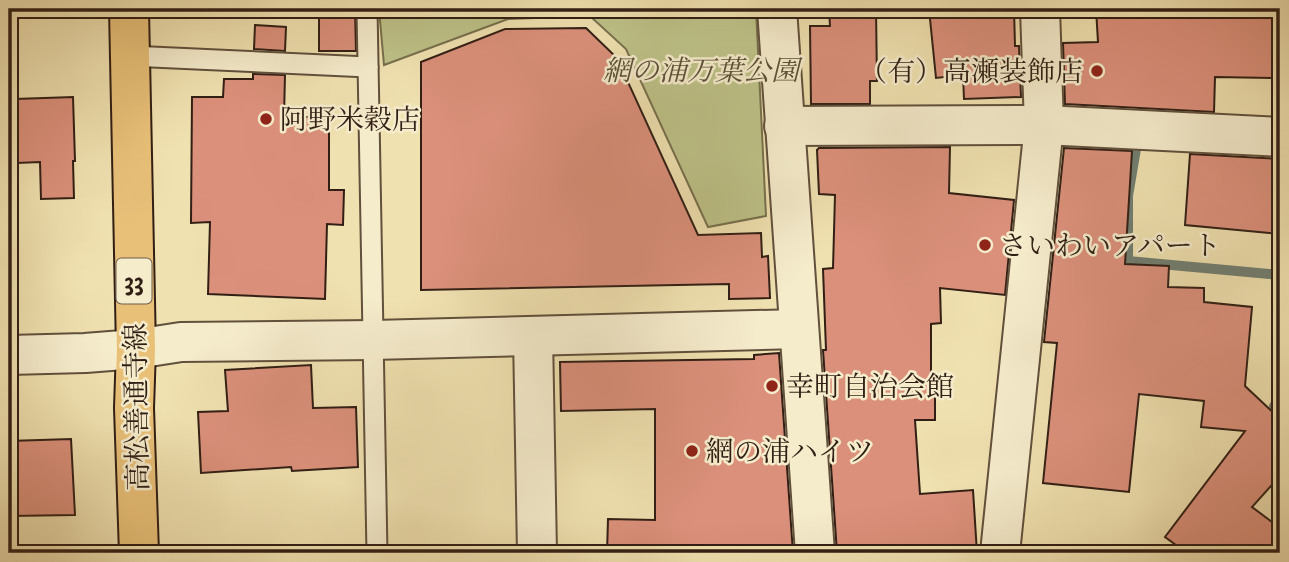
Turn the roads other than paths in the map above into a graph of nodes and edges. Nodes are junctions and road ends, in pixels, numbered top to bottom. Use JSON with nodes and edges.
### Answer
{"nodes":[{"id":1,"x":130,"y":9,"type":"edge"},
{"id":2,"x":367,"y":9,"type":"edge"},
{"id":3,"x":777,"y":9,"type":"edge"},
{"id":4,"x":1040,"y":9,"type":"edge"},
{"id":5,"x":130,"y":56,"type":"junction"},
{"id":6,"x":368,"y":67,"type":"junction"},
{"id":7,"x":1044,"y":125,"type":"junction"},
{"id":8,"x":784,"y":126,"type":"junction"},
{"id":9,"x":1280,"y":137,"type":"edge"},
{"id":10,"x":799,"y":329,"type":"junction"},
{"id":11,"x":533,"y":336,"type":"junction"},
{"id":12,"x":373,"y":340,"type":"junction"},
{"id":13,"x":136,"y":349,"type":"junction"},
{"id":14,"x":9,"y":355,"type":"edge"},
{"id":15,"x":139,"y":553,"type":"edge"},
{"id":16,"x":377,"y":553,"type":"edge"},
{"id":17,"x":537,"y":553,"type":"edge"},
{"id":18,"x":815,"y":553,"type":"edge"},
{"id":19,"x":1000,"y":553,"type":"edge"}],
"edges":[{"from":1,"to":5,"type":"main road","name":"高松善通寺線","number":"33"},
{"from":2,"to":6,"type":"lane"},
{"from":3,"to":8,"type":"street"},
{"from":4,"to":7,"type":"street"},
{"from":5,"to":6,"type":"lane"},
{"from":5,"to":13,"type":"main road","name":"高松善通寺線","number":"33"},
{"from":6,"to":12,"type":"lane"},
{"from":7,"to":8,"type":"street"},
{"from":7,"to":9,"type":"street"},
{"from":7,"to":19,"type":"street"},
{"from":8,"to":10,"type":"street"},
{"from":10,"to":11,"type":"street"},
{"from":10,"to":18,"type":"street"},
{"from":11,"to":12,"type":"street"},
{"from":11,"to":17,"type":"street"},
{"from":12,"to":13,"type":"street"},
{"from":12,"to":16,"type":"lane"},
{"from":13,"to":14,"type":"street"},
{"from":13,"to":15,"type":"main road","name":"高松善通寺線","number":"33"}]}
